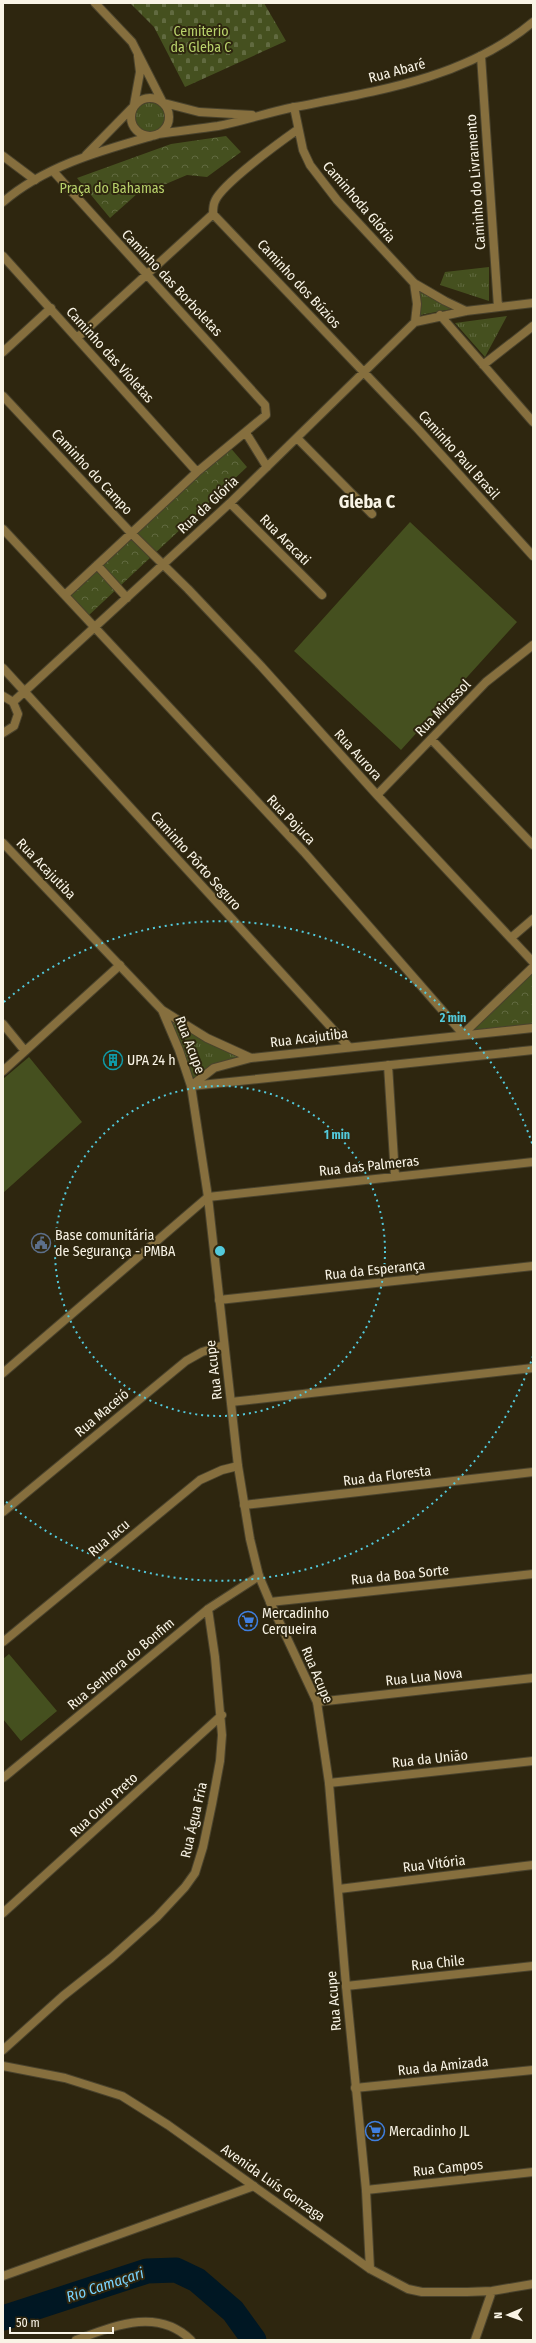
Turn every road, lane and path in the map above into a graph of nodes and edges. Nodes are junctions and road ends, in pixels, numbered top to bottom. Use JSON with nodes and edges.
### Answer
{"nodes":[{"id":1,"x":95,"y":3,"type":"edge"},
{"id":2,"x":533,"y":22,"type":"edge"},
{"id":3,"x":138,"y":50,"type":"junction"},
{"id":4,"x":481,"y":56,"type":"junction"},
{"id":5,"x":163,"y":102,"type":"junction"},
{"id":6,"x":134,"y":106,"type":"junction"},
{"id":7,"x":294,"y":107,"type":"junction"},
{"id":8,"x":256,"y":116,"type":"junction"},
{"id":9,"x":297,"y":130,"type":"junction"},
{"id":10,"x":155,"y":135,"type":"junction"},
{"id":11,"x":3,"y":156,"type":"edge"},
{"id":12,"x":85,"y":156,"type":"junction"},
{"id":13,"x":53,"y":170,"type":"junction"},
{"id":14,"x":35,"y":180,"type":"junction"},
{"id":15,"x":3,"y":202,"type":"edge"},
{"id":16,"x":213,"y":214,"type":"junction"},
{"id":17,"x":3,"y":256,"type":"edge"},
{"id":18,"x":148,"y":275,"type":"junction"},
{"id":19,"x":414,"y":283,"type":"junction"},
{"id":20,"x":533,"y":303,"type":"edge"},
{"id":21,"x":498,"y":307,"type":"junction"},
{"id":22,"x":51,"y":308,"type":"junction"},
{"id":23,"x":466,"y":310,"type":"junction"},
{"id":24,"x":440,"y":316,"type":"junction"},
{"id":25,"x":415,"y":322,"type":"junction"},
{"id":26,"x":533,"y":326,"type":"edge"},
{"id":27,"x":77,"y":338,"type":"junction"},
{"id":28,"x":3,"y":352,"type":"edge"},
{"id":29,"x":483,"y":365,"type":"junction"},
{"id":30,"x":365,"y":372,"type":"junction"},
{"id":31,"x":3,"y":396,"type":"edge"},
{"id":32,"x":533,"y":422,"type":"edge"},
{"id":33,"x":246,"y":433,"type":"junction"},
{"id":34,"x":297,"y":438,"type":"junction"},
{"id":35,"x":267,"y":467,"type":"junction"},
{"id":36,"x":197,"y":472,"type":"junction"},
{"id":37,"x":230,"y":503,"type":"junction"},
{"id":38,"x":372,"y":514,"type":"dead end"},
{"id":39,"x":3,"y":529,"type":"edge"},
{"id":40,"x":131,"y":533,"type":"junction"},
{"id":41,"x":533,"y":556,"type":"edge"},
{"id":42,"x":164,"y":564,"type":"junction"},
{"id":43,"x":97,"y":565,"type":"junction"},
{"id":44,"x":65,"y":595,"type":"junction"},
{"id":45,"x":322,"y":595,"type":"dead end"},
{"id":46,"x":127,"y":598,"type":"junction"},
{"id":47,"x":95,"y":627,"type":"junction"},
{"id":48,"x":533,"y":645,"type":"edge"},
{"id":49,"x":3,"y":668,"type":"edge"},
{"id":50,"x":24,"y":692,"type":"junction"},
{"id":51,"x":3,"y":696,"type":"edge"},
{"id":52,"x":13,"y":702,"type":"junction"},
{"id":53,"x":3,"y":733,"type":"edge"},
{"id":54,"x":431,"y":739,"type":"junction"},
{"id":55,"x":377,"y":795,"type":"junction"},
{"id":56,"x":3,"y":843,"type":"edge"},
{"id":57,"x":533,"y":845,"type":"edge"},
{"id":58,"x":533,"y":919,"type":"edge"},
{"id":59,"x":512,"y":937,"type":"junction"},
{"id":60,"x":533,"y":962,"type":"edge"},
{"id":61,"x":120,"y":965,"type":"junction"},
{"id":62,"x":533,"y":967,"type":"edge"},
{"id":63,"x":162,"y":1010,"type":"junction"},
{"id":64,"x":3,"y":1024,"type":"edge"},
{"id":65,"x":533,"y":1028,"type":"edge"},
{"id":66,"x":463,"y":1034,"type":"junction"},
{"id":67,"x":348,"y":1047,"type":"junction"},
{"id":68,"x":533,"y":1050,"type":"edge"},
{"id":69,"x":25,"y":1051,"type":"junction"},
{"id":70,"x":250,"y":1058,"type":"junction"},
{"id":71,"x":388,"y":1065,"type":"junction"},
{"id":72,"x":3,"y":1070,"type":"edge"},
{"id":73,"x":191,"y":1086,"type":"junction"},
{"id":74,"x":533,"y":1162,"type":"edge"},
{"id":75,"x":396,"y":1176,"type":"junction"},
{"id":76,"x":208,"y":1197,"type":"junction"},
{"id":77,"x":533,"y":1266,"type":"edge"},
{"id":78,"x":219,"y":1300,"type":"junction"},
{"id":79,"x":224,"y":1345,"type":"junction"},
{"id":80,"x":533,"y":1368,"type":"edge"},
{"id":81,"x":4,"y":1369,"type":"edge"},
{"id":82,"x":231,"y":1402,"type":"junction"},
{"id":83,"x":238,"y":1466,"type":"junction"},
{"id":84,"x":533,"y":1472,"type":"edge"},
{"id":85,"x":244,"y":1505,"type":"junction"},
{"id":86,"x":3,"y":1512,"type":"edge"},
{"id":87,"x":533,"y":1574,"type":"edge"},
{"id":88,"x":259,"y":1576,"type":"junction"},
{"id":89,"x":270,"y":1602,"type":"junction"},
{"id":90,"x":208,"y":1609,"type":"junction"},
{"id":91,"x":3,"y":1642,"type":"edge"},
{"id":92,"x":533,"y":1678,"type":"edge"},
{"id":93,"x":317,"y":1702,"type":"junction"},
{"id":94,"x":222,"y":1715,"type":"junction"},
{"id":95,"x":533,"y":1761,"type":"edge"},
{"id":96,"x":3,"y":1778,"type":"edge"},
{"id":97,"x":330,"y":1783,"type":"junction"},
{"id":98,"x":533,"y":1865,"type":"edge"},
{"id":99,"x":339,"y":1889,"type":"junction"},
{"id":100,"x":3,"y":1913,"type":"edge"},
{"id":101,"x":533,"y":1966,"type":"edge"},
{"id":102,"x":346,"y":1986,"type":"junction"},
{"id":103,"x":3,"y":2050,"type":"edge"},
{"id":104,"x":3,"y":2066,"type":"edge"},
{"id":105,"x":533,"y":2070,"type":"edge"},
{"id":106,"x":355,"y":2088,"type":"junction"},
{"id":107,"x":533,"y":2172,"type":"edge"},
{"id":108,"x":254,"y":2186,"type":"junction"},
{"id":109,"x":366,"y":2190,"type":"junction"},
{"id":110,"x":370,"y":2269,"type":"junction"},
{"id":111,"x":3,"y":2276,"type":"edge"},
{"id":112,"x":533,"y":2284,"type":"edge"},
{"id":113,"x":492,"y":2291,"type":"junction"},
{"id":114,"x":76,"y":2340,"type":"edge"},
{"id":115,"x":191,"y":2340,"type":"edge"},
{"id":116,"x":475,"y":2340,"type":"edge"}],
"edges":[{"from":1,"to":3,"type":"street"},
{"from":2,"to":4,"type":"street","name":"Rua Abaré"},
{"from":3,"to":5,"type":"street"},
{"from":3,"to":6,"type":"street"},
{"from":4,"to":7,"type":"street","name":"Rua Abaré"},
{"from":4,"to":21,"type":"street","name":"Caminho do Livramento"},
{"from":5,"to":6,"type":"street"},
{"from":5,"to":8,"type":"street","name":"Rua Abaré"},
{"from":5,"to":10,"type":"street"},
{"from":6,"to":10,"type":"street"},
{"from":6,"to":12,"type":"street","name":"Rua Abaré"},
{"from":7,"to":8,"type":"street","name":"Rua Abaré"},
{"from":7,"to":9,"type":"street","name":"Caminhoda Glória"},
{"from":8,"to":10,"type":"street","name":"Rua Abaré"},
{"from":9,"to":16,"type":"street"},
{"from":9,"to":19,"type":"street","name":"Caminhoda Glória"},
{"from":10,"to":12,"type":"street","name":"Rua Abaré"},
{"from":11,"to":14,"type":"street"},
{"from":12,"to":13,"type":"street","name":"Rua Abaré"},
{"from":13,"to":14,"type":"street","name":"Rua Abaré"},
{"from":13,"to":18,"type":"street","name":"Caminho das Borboletas"},
{"from":14,"to":15,"type":"street","name":"Rua Abaré"},
{"from":16,"to":18,"type":"street"},
{"from":16,"to":30,"type":"street","name":"Caminho dos Búzios"},
{"from":17,"to":22,"type":"street","name":"Caminho das Violetas"},
{"from":18,"to":27,"type":"street"},
{"from":18,"to":33,"type":"street","name":"Caminho das Borboletas"},
{"from":19,"to":23,"type":"street","name":"Caminhoda Glória"},
{"from":19,"to":25,"type":"street"},
{"from":20,"to":21,"type":"street"},
{"from":21,"to":23,"type":"street"},
{"from":22,"to":27,"type":"street","name":"Caminho das Violetas"},
{"from":22,"to":28,"type":"street"},
{"from":23,"to":24,"type":"street"},
{"from":24,"to":25,"type":"street"},
{"from":24,"to":29,"type":"street"},
{"from":25,"to":30,"type":"street","name":"Rua da Glória"},
{"from":26,"to":29,"type":"street"},
{"from":27,"to":36,"type":"street","name":"Caminho das Violetas"},
{"from":29,"to":32,"type":"street"},
{"from":30,"to":34,"type":"street","name":"Rua da Glória"},
{"from":30,"to":41,"type":"street","name":"Caminho Paul Brasil"},
{"from":31,"to":40,"type":"street","name":"Caminho do Campo"},
{"from":33,"to":35,"type":"street"},
{"from":33,"to":36,"type":"street"},
{"from":34,"to":35,"type":"street","name":"Rua da Glória"},
{"from":34,"to":38,"type":"street"},
{"from":35,"to":37,"type":"street","name":"Rua da Glória"},
{"from":36,"to":40,"type":"street"},
{"from":37,"to":42,"type":"street","name":"Rua da Glória"},
{"from":37,"to":45,"type":"street","name":"Rua Aracati"},
{"from":39,"to":44,"type":"street","name":"Rua Pojuca"},
{"from":40,"to":42,"type":"street","name":"Caminho do Campo"},
{"from":40,"to":43,"type":"street"},
{"from":42,"to":46,"type":"street","name":"Rua da Glória"},
{"from":42,"to":55,"type":"street","name":"Rua Aurora"},
{"from":43,"to":44,"type":"street"},
{"from":43,"to":46,"type":"street"},
{"from":44,"to":47,"type":"street","name":"Rua Pojuca"},
{"from":46,"to":47,"type":"street","name":"Rua da Glória"},
{"from":47,"to":50,"type":"street","name":"Rua da Glória"},
{"from":47,"to":66,"type":"street","name":"Rua Pojuca"},
{"from":48,"to":54,"type":"street","name":"Rua Mirassol"},
{"from":49,"to":50,"type":"street","name":"Caminho Pôrto Seguro"},
{"from":50,"to":52,"type":"street","name":"Rua da Glória"},
{"from":50,"to":67,"type":"street","name":"Caminho Pôrto Seguro"},
{"from":51,"to":52,"type":"street"},
{"from":52,"to":53,"type":"street"},
{"from":54,"to":55,"type":"street","name":"Rua Mirassol"},
{"from":54,"to":57,"type":"street"},
{"from":55,"to":59,"type":"street","name":"Rua Aurora"},
{"from":56,"to":61,"type":"street","name":"Rua Acajutiba"},
{"from":58,"to":59,"type":"street"},
{"from":59,"to":60,"type":"street","name":"Rua Aurora"},
{"from":61,"to":63,"type":"street","name":"Rua Acajutiba"},
{"from":61,"to":69,"type":"street"},
{"from":62,"to":66,"type":"street"},
{"from":63,"to":70,"type":"street","name":"Rua Acajutiba"},
{"from":63,"to":73,"type":"street","name":"Rua Acupe"},
{"from":64,"to":69,"type":"street"},
{"from":65,"to":66,"type":"street","name":"Rua Acajutiba"},
{"from":66,"to":67,"type":"street","name":"Rua Acajutiba"},
{"from":67,"to":70,"type":"street","name":"Rua Acajutiba"},
{"from":68,"to":71,"type":"street"},
{"from":69,"to":72,"type":"street"},
{"from":70,"to":73,"type":"street"},
{"from":71,"to":73,"type":"street"},
{"from":71,"to":75,"type":"street"},
{"from":73,"to":76,"type":"street","name":"Rua Acupe"},
{"from":74,"to":75,"type":"street","name":"Rua das Palmeras"},
{"from":75,"to":76,"type":"street","name":"Rua das Palmeras"},
{"from":76,"to":78,"type":"street","name":"Rua Acupe"},
{"from":76,"to":81,"type":"street"},
{"from":77,"to":78,"type":"street","name":"Rua da Esperança"},
{"from":78,"to":79,"type":"street","name":"Rua Acupe"},
{"from":79,"to":82,"type":"street","name":"Rua Acupe"},
{"from":79,"to":86,"type":"street","name":"Rua Maceió"},
{"from":80,"to":82,"type":"street"},
{"from":82,"to":83,"type":"street","name":"Rua Acupe"},
{"from":83,"to":85,"type":"street","name":"Rua Acupe"},
{"from":83,"to":91,"type":"street","name":"Rua Iacu"},
{"from":84,"to":85,"type":"street","name":"Rua da Floresta"},
{"from":85,"to":88,"type":"street","name":"Rua Acupe"},
{"from":87,"to":89,"type":"street","name":"Rua da Boa Sorte"},
{"from":88,"to":89,"type":"street","name":"Rua Acupe"},
{"from":88,"to":90,"type":"street","name":"Rua Senhora do Bonfim"},
{"from":89,"to":93,"type":"street","name":"Rua Acupe"},
{"from":90,"to":94,"type":"street","name":"Rua Água Fria"},
{"from":90,"to":96,"type":"street","name":"Rua Senhora do Bonfim"},
{"from":92,"to":93,"type":"street","name":"Rua Lua Nova"},
{"from":93,"to":97,"type":"street","name":"Rua Acupe"},
{"from":94,"to":100,"type":"street","name":"Rua Ouro Preto"},
{"from":94,"to":103,"type":"street","name":"Rua Água Fria"},
{"from":95,"to":97,"type":"street","name":"Rua da União"},
{"from":97,"to":99,"type":"street","name":"Rua Acupe"},
{"from":98,"to":99,"type":"street","name":"Rua Vitória"},
{"from":99,"to":102,"type":"street","name":"Rua Acupe"},
{"from":101,"to":102,"type":"street","name":"Rua Chile"},
{"from":102,"to":106,"type":"street","name":"Rua Acupe"},
{"from":104,"to":108,"type":"street","name":"Avenida Luís Gonzaga"},
{"from":105,"to":106,"type":"street","name":"Rua da Amizada"},
{"from":106,"to":109,"type":"street","name":"Rua Acupe"},
{"from":107,"to":109,"type":"street","name":"Rua Campos"},
{"from":108,"to":110,"type":"street","name":"Avenida Luís Gonzaga"},
{"from":108,"to":111,"type":"street"},
{"from":109,"to":110,"type":"street","name":"Rua Acupe"},
{"from":110,"to":113,"type":"street","name":"Avenida Luís Gonzaga"},
{"from":112,"to":113,"type":"street","name":"Avenida Luís Gonzaga"},
{"from":113,"to":116,"type":"street"},
{"from":114,"to":115,"type":"street"}]}
